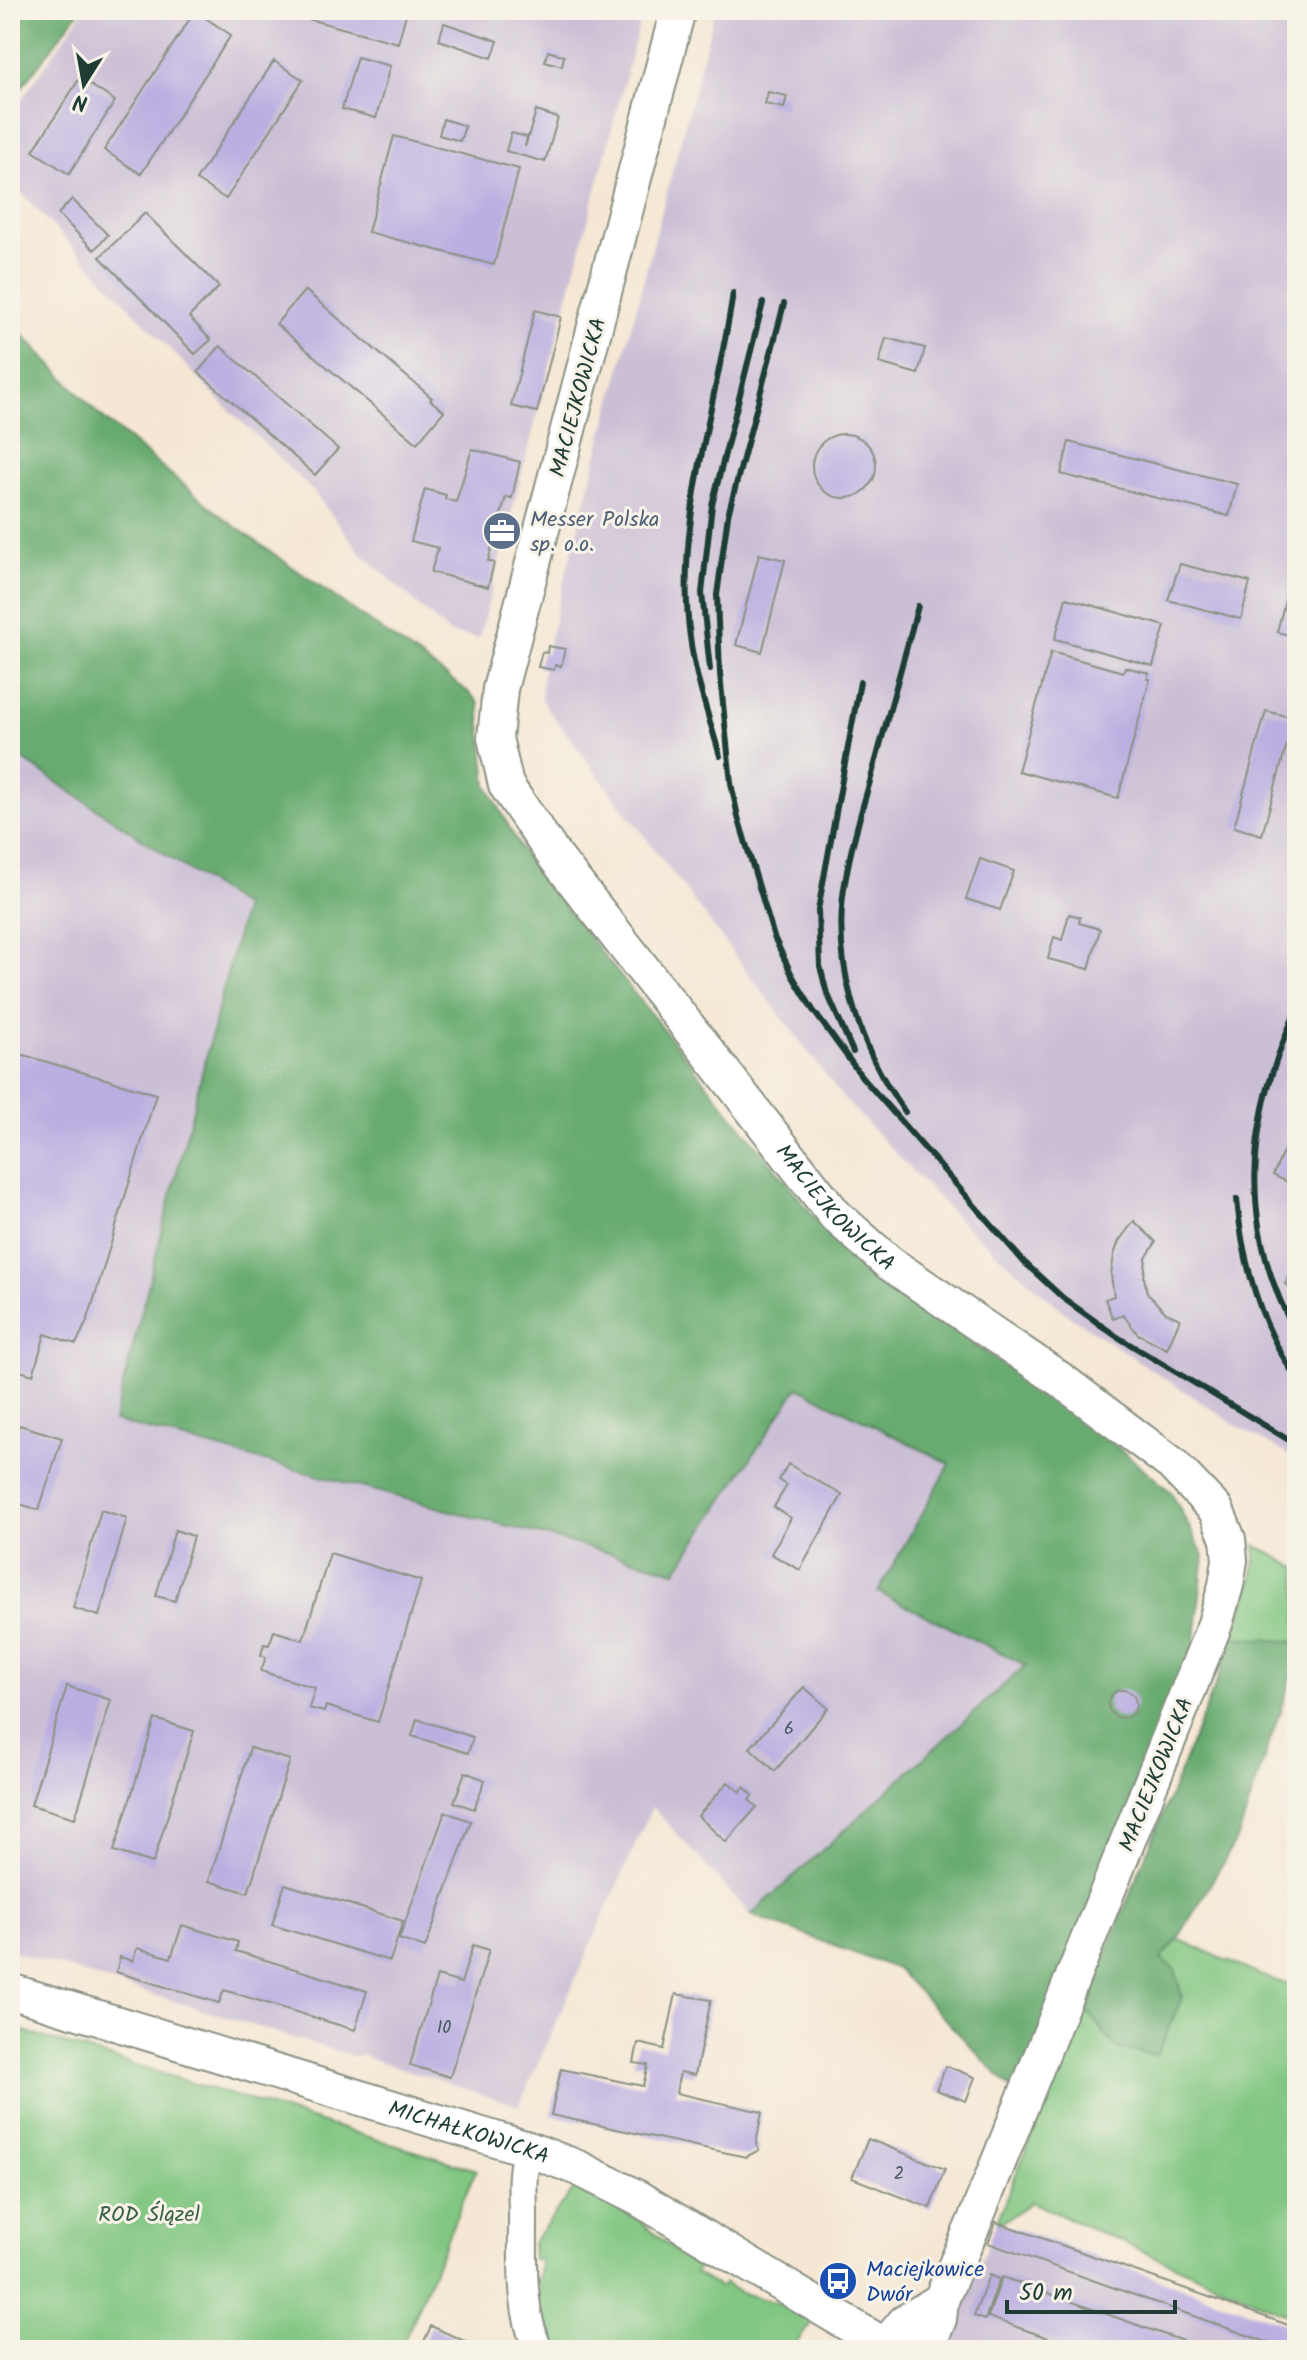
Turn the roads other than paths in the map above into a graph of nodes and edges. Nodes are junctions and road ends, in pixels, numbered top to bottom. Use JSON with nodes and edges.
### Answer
{"nodes":[{"id":1,"x":678,"y":10,"type":"edge"},
{"id":2,"x":10,"y":1991,"type":"edge"},
{"id":3,"x":528,"y":2149,"type":"junction"},
{"id":4,"x":941,"y":2300,"type":"junction"},
{"id":5,"x":889,"y":2348,"type":"edge"},
{"id":6,"x":538,"y":2350,"type":"edge"},
{"id":7,"x":926,"y":2350,"type":"edge"}],
"edges":[{"from":1,"to":4,"type":"street","name":"MACIEJKOWICKA"},
{"from":2,"to":3,"type":"street","name":"MICHAŁKOWICKA"},
{"from":3,"to":5,"type":"street","name":"MICHAŁKOWICKA"},
{"from":3,"to":6,"type":"street"},
{"from":4,"to":5,"type":"street"},
{"from":4,"to":7,"type":"street","name":"MACIEJKOWICKA"}]}
